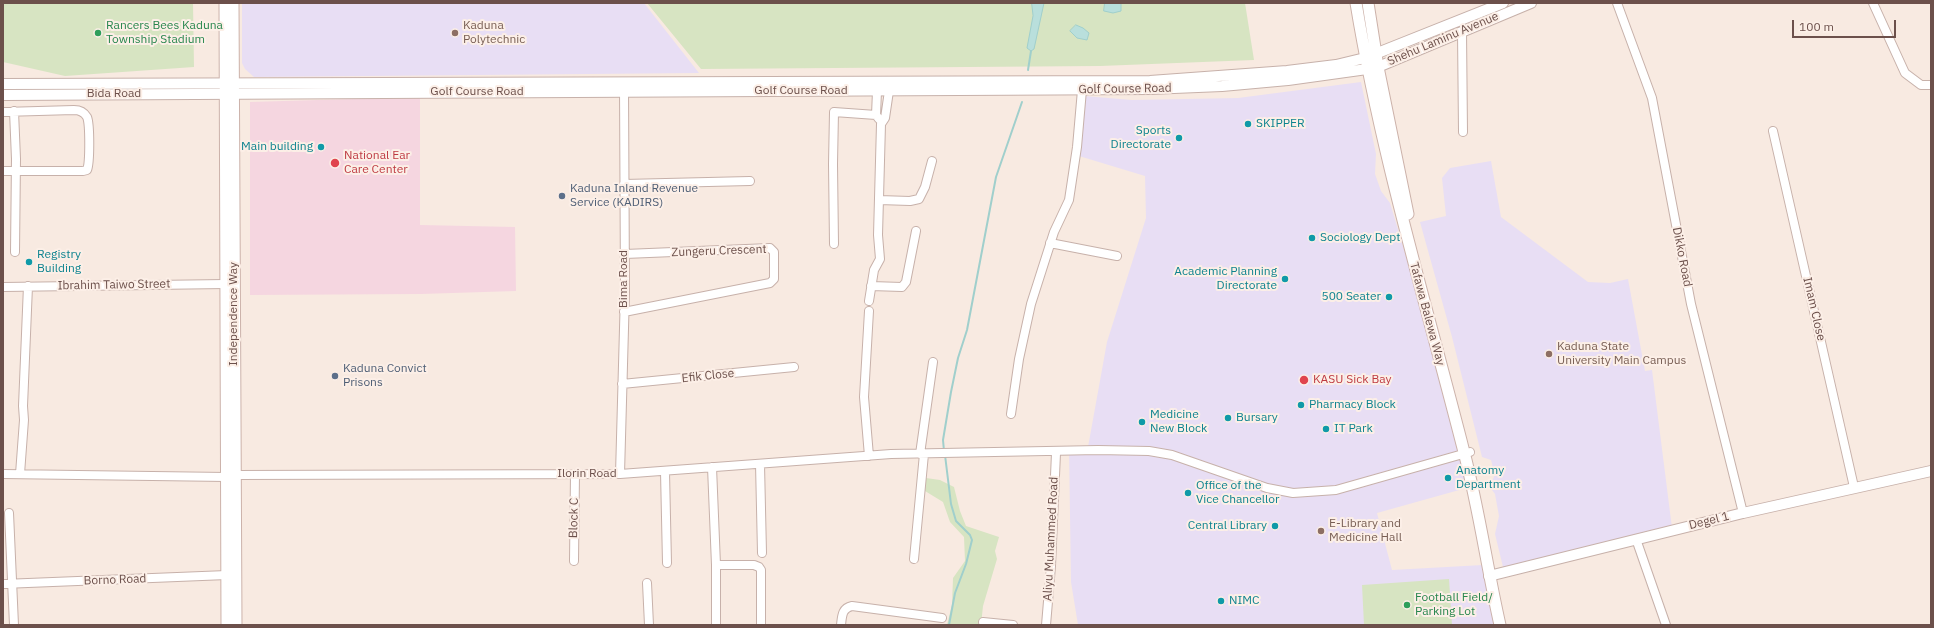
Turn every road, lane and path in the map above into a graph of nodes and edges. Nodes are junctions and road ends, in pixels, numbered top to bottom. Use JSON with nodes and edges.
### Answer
{"nodes":[{"id":1,"x":225,"y":3,"type":"edge"},
{"id":2,"x":233,"y":3,"type":"edge"},
{"id":3,"x":1356,"y":3,"type":"edge"},
{"id":4,"x":1368,"y":3,"type":"edge"},
{"id":5,"x":1503,"y":3,"type":"edge"},
{"id":6,"x":1531,"y":3,"type":"edge"},
{"id":7,"x":1617,"y":3,"type":"edge"},
{"id":8,"x":1873,"y":3,"type":"edge"},
{"id":9,"x":1462,"y":32,"type":"junction"},
{"id":10,"x":1377,"y":53,"type":"junction"},
{"id":11,"x":1365,"y":58,"type":"junction"},
{"id":12,"x":1372,"y":68,"type":"junction"},
{"id":13,"x":3,"y":84,"type":"edge"},
{"id":14,"x":1150,"y":85,"type":"junction"},
{"id":15,"x":1931,"y":85,"type":"edge"},
{"id":16,"x":624,"y":88,"type":"junction"},
{"id":17,"x":229,"y":89,"type":"junction"},
{"id":18,"x":889,"y":90,"type":"junction"},
{"id":19,"x":1082,"y":90,"type":"junction"},
{"id":20,"x":877,"y":91,"type":"junction"},
{"id":21,"x":3,"y":95,"type":"edge"},
{"id":22,"x":14,"y":111,"type":"junction"},
{"id":23,"x":3,"y":112,"type":"edge"},
{"id":24,"x":876,"y":115,"type":"junction"},
{"id":25,"x":882,"y":124,"type":"junction"},
{"id":26,"x":1773,"y":131,"type":"dead end"},
{"id":27,"x":1463,"y":132,"type":"dead end"},
{"id":28,"x":932,"y":161,"type":"dead end"},
{"id":29,"x":3,"y":171,"type":"edge"},
{"id":30,"x":15,"y":171,"type":"junction"},
{"id":31,"x":750,"y":181,"type":"dead end"},
{"id":32,"x":624,"y":184,"type":"junction"},
{"id":33,"x":879,"y":200,"type":"junction"},
{"id":34,"x":916,"y":231,"type":"dead end"},
{"id":35,"x":1050,"y":243,"type":"junction"},
{"id":36,"x":834,"y":244,"type":"dead end"},
{"id":37,"x":15,"y":252,"type":"dead end"},
{"id":38,"x":625,"y":254,"type":"junction"},
{"id":39,"x":1118,"y":256,"type":"dead end"},
{"id":40,"x":226,"y":284,"type":"junction"},
{"id":41,"x":28,"y":286,"type":"junction"},
{"id":42,"x":871,"y":286,"type":"junction"},
{"id":43,"x":3,"y":287,"type":"edge"},
{"id":44,"x":869,"y":301,"type":"dead end"},
{"id":45,"x":868,"y":311,"type":"dead end"},
{"id":46,"x":624,"y":312,"type":"junction"},
{"id":47,"x":933,"y":362,"type":"dead end"},
{"id":48,"x":794,"y":367,"type":"dead end"},
{"id":49,"x":622,"y":384,"type":"junction"},
{"id":50,"x":1012,"y":414,"type":"dead end"},
{"id":51,"x":1056,"y":452,"type":"junction"},
{"id":52,"x":1467,"y":453,"type":"junction"},
{"id":53,"x":922,"y":454,"type":"junction"},
{"id":54,"x":868,"y":456,"type":"junction"},
{"id":55,"x":760,"y":464,"type":"junction"},
{"id":56,"x":712,"y":467,"type":"junction"},
{"id":57,"x":665,"y":472,"type":"junction"},
{"id":58,"x":1931,"y":472,"type":"edge"},
{"id":59,"x":3,"y":474,"type":"edge"},
{"id":60,"x":20,"y":474,"type":"junction"},
{"id":61,"x":575,"y":474,"type":"junction"},
{"id":62,"x":620,"y":474,"type":"junction"},
{"id":63,"x":231,"y":476,"type":"junction"},
{"id":64,"x":1854,"y":487,"type":"junction"},
{"id":65,"x":9,"y":513,"type":"dead end"},
{"id":66,"x":1743,"y":513,"type":"junction"},
{"id":67,"x":1636,"y":539,"type":"junction"},
{"id":68,"x":762,"y":553,"type":"dead end"},
{"id":69,"x":914,"y":559,"type":"dead end"},
{"id":70,"x":574,"y":561,"type":"dead end"},
{"id":71,"x":667,"y":563,"type":"dead end"},
{"id":72,"x":716,"y":565,"type":"junction"},
{"id":73,"x":227,"y":575,"type":"junction"},
{"id":74,"x":1492,"y":576,"type":"junction"},
{"id":75,"x":647,"y":583,"type":"dead end"},
{"id":76,"x":3,"y":584,"type":"edge"},
{"id":77,"x":12,"y":584,"type":"junction"},
{"id":78,"x":942,"y":618,"type":"dead end"},
{"id":79,"x":983,"y":622,"type":"dead end"},
{"id":80,"x":14,"y":625,"type":"edge"},
{"id":81,"x":227,"y":625,"type":"edge"},
{"id":82,"x":236,"y":625,"type":"edge"},
{"id":83,"x":649,"y":625,"type":"edge"},
{"id":84,"x":716,"y":625,"type":"edge"},
{"id":85,"x":761,"y":625,"type":"edge"},
{"id":86,"x":841,"y":625,"type":"edge"},
{"id":87,"x":1013,"y":625,"type":"edge"},
{"id":88,"x":1046,"y":625,"type":"edge"},
{"id":89,"x":1500,"y":625,"type":"edge"},
{"id":90,"x":1506,"y":625,"type":"edge"},
{"id":91,"x":1666,"y":625,"type":"edge"}],
"edges":[{"from":1,"to":17,"type":"main road","name":"Independence Way"},
{"from":2,"to":17,"type":"main road","name":"Independence Way"},
{"from":3,"to":11,"type":"main road","name":"Tafawa Balewa Way"},
{"from":4,"to":10,"type":"main road","name":"Tafawa Balewa Way"},
{"from":5,"to":10,"type":"street","name":"Shehu Laminu Avenue"},
{"from":6,"to":9,"type":"street","name":"Shehu Laminu Avenue"},
{"from":7,"to":66,"type":"street","name":"Dikko Road"},
{"from":8,"to":15,"type":"street"},
{"from":9,"to":12,"type":"street","name":"Shehu Laminu Avenue"},
{"from":9,"to":27,"type":"street"},
{"from":10,"to":11,"type":"street","name":"Shehu Laminu Avenue"},
{"from":10,"to":12,"type":"main road","name":"Tafawa Balewa Way"},
{"from":11,"to":12,"type":"main road","name":"Tafawa Balewa Way"},
{"from":11,"to":14,"type":"street","name":"Golf Course Road"},
{"from":12,"to":14,"type":"street","name":"Golf Course Road"},
{"from":12,"to":52,"type":"main road","name":"Tafawa Balewa Way"},
{"from":13,"to":17,"type":"street","name":"Bida Road"},
{"from":14,"to":16,"type":"street","name":"Golf Course Road"},
{"from":14,"to":19,"type":"street","name":"Golf Course Road"},
{"from":16,"to":17,"type":"street","name":"Golf Course Road"},
{"from":16,"to":20,"type":"street","name":"Golf Course Road"},
{"from":16,"to":32,"type":"street","name":"Bima Road"},
{"from":17,"to":21,"type":"street","name":"Bida Road"},
{"from":17,"to":40,"type":"main road","name":"Independence Way"},
{"from":17,"to":63,"type":"main road","name":"Independence Way"},
{"from":18,"to":19,"type":"street","name":"Golf Course Road"},
{"from":18,"to":20,"type":"street","name":"Golf Course Road"},
{"from":18,"to":25,"type":"street"},
{"from":19,"to":35,"type":"street"},
{"from":20,"to":24,"type":"street"},
{"from":22,"to":23,"type":"street"},
{"from":22,"to":30,"type":"street"},
{"from":22,"to":30,"type":"street"},
{"from":24,"to":25,"type":"street"},
{"from":24,"to":36,"type":"street"},
{"from":25,"to":33,"type":"street"},
{"from":26,"to":64,"type":"street","name":"Imam Close"},
{"from":28,"to":33,"type":"street"},
{"from":29,"to":30,"type":"street"},
{"from":30,"to":37,"type":"street"},
{"from":31,"to":32,"type":"street"},
{"from":32,"to":38,"type":"street","name":"Bima Road"},
{"from":33,"to":42,"type":"street"},
{"from":34,"to":42,"type":"street"},
{"from":35,"to":39,"type":"street"},
{"from":35,"to":50,"type":"street"},
{"from":38,"to":46,"type":"street","name":"Bima Road"},
{"from":38,"to":46,"type":"street","name":"Zungeru Crescent"},
{"from":40,"to":41,"type":"street","name":"Ibrahim Taiwo Street"},
{"from":40,"to":63,"type":"main road","name":"Independence Way"},
{"from":41,"to":43,"type":"street","name":"Ibrahim Taiwo Street"},
{"from":41,"to":60,"type":"street"},
{"from":42,"to":44,"type":"street"},
{"from":45,"to":54,"type":"street"},
{"from":46,"to":49,"type":"street","name":"Bima Road"},
{"from":47,"to":53,"type":"street"},
{"from":48,"to":49,"type":"street","name":"Efik Close"},
{"from":49,"to":62,"type":"street","name":"Bima Road"},
{"from":51,"to":52,"type":"street","name":"Ilorin Road"},
{"from":51,"to":53,"type":"street","name":"Ilorin Road"},
{"from":51,"to":88,"type":"street","name":"Aliyu Muhammed Road"},
{"from":52,"to":74,"type":"main road","name":"Tafawa Balewa Way"},
{"from":53,"to":54,"type":"street","name":"Ilorin Road"},
{"from":53,"to":69,"type":"street"},
{"from":54,"to":55,"type":"street","name":"Ilorin Road"},
{"from":55,"to":56,"type":"street","name":"Ilorin Road"},
{"from":55,"to":68,"type":"street"},
{"from":56,"to":57,"type":"street","name":"Ilorin Road"},
{"from":56,"to":72,"type":"street"},
{"from":57,"to":62,"type":"street","name":"Ilorin Road"},
{"from":57,"to":71,"type":"street"},
{"from":58,"to":64,"type":"street","name":"Degel 1"},
{"from":59,"to":60,"type":"street","name":"Ilorin Road"},
{"from":60,"to":63,"type":"street","name":"Ilorin Road"},
{"from":61,"to":62,"type":"street","name":"Ilorin Road"},
{"from":61,"to":63,"type":"street","name":"Ilorin Road"},
{"from":61,"to":70,"type":"street","name":"Block C"},
{"from":63,"to":73,"type":"main road","name":"Independence Way"},
{"from":63,"to":82,"type":"main road","name":"Independence Way"},
{"from":64,"to":66,"type":"street","name":"Degel 1"},
{"from":65,"to":77,"type":"street"},
{"from":66,"to":67,"type":"street","name":"Degel 1"},
{"from":67,"to":74,"type":"street","name":"Degel 1"},
{"from":67,"to":91,"type":"street"},
{"from":72,"to":84,"type":"street"},
{"from":72,"to":85,"type":"street"},
{"from":73,"to":77,"type":"street","name":"Borno Road"},
{"from":73,"to":81,"type":"main road","name":"Independence Way"},
{"from":74,"to":89,"type":"main road","name":"Tafawa Balewa Way"},
{"from":74,"to":90,"type":"main road","name":"Tafawa Balewa Way"},
{"from":75,"to":83,"type":"street"},
{"from":76,"to":77,"type":"street","name":"Borno Road"},
{"from":77,"to":80,"type":"street"},
{"from":78,"to":86,"type":"street"},
{"from":79,"to":87,"type":"street"}]}
